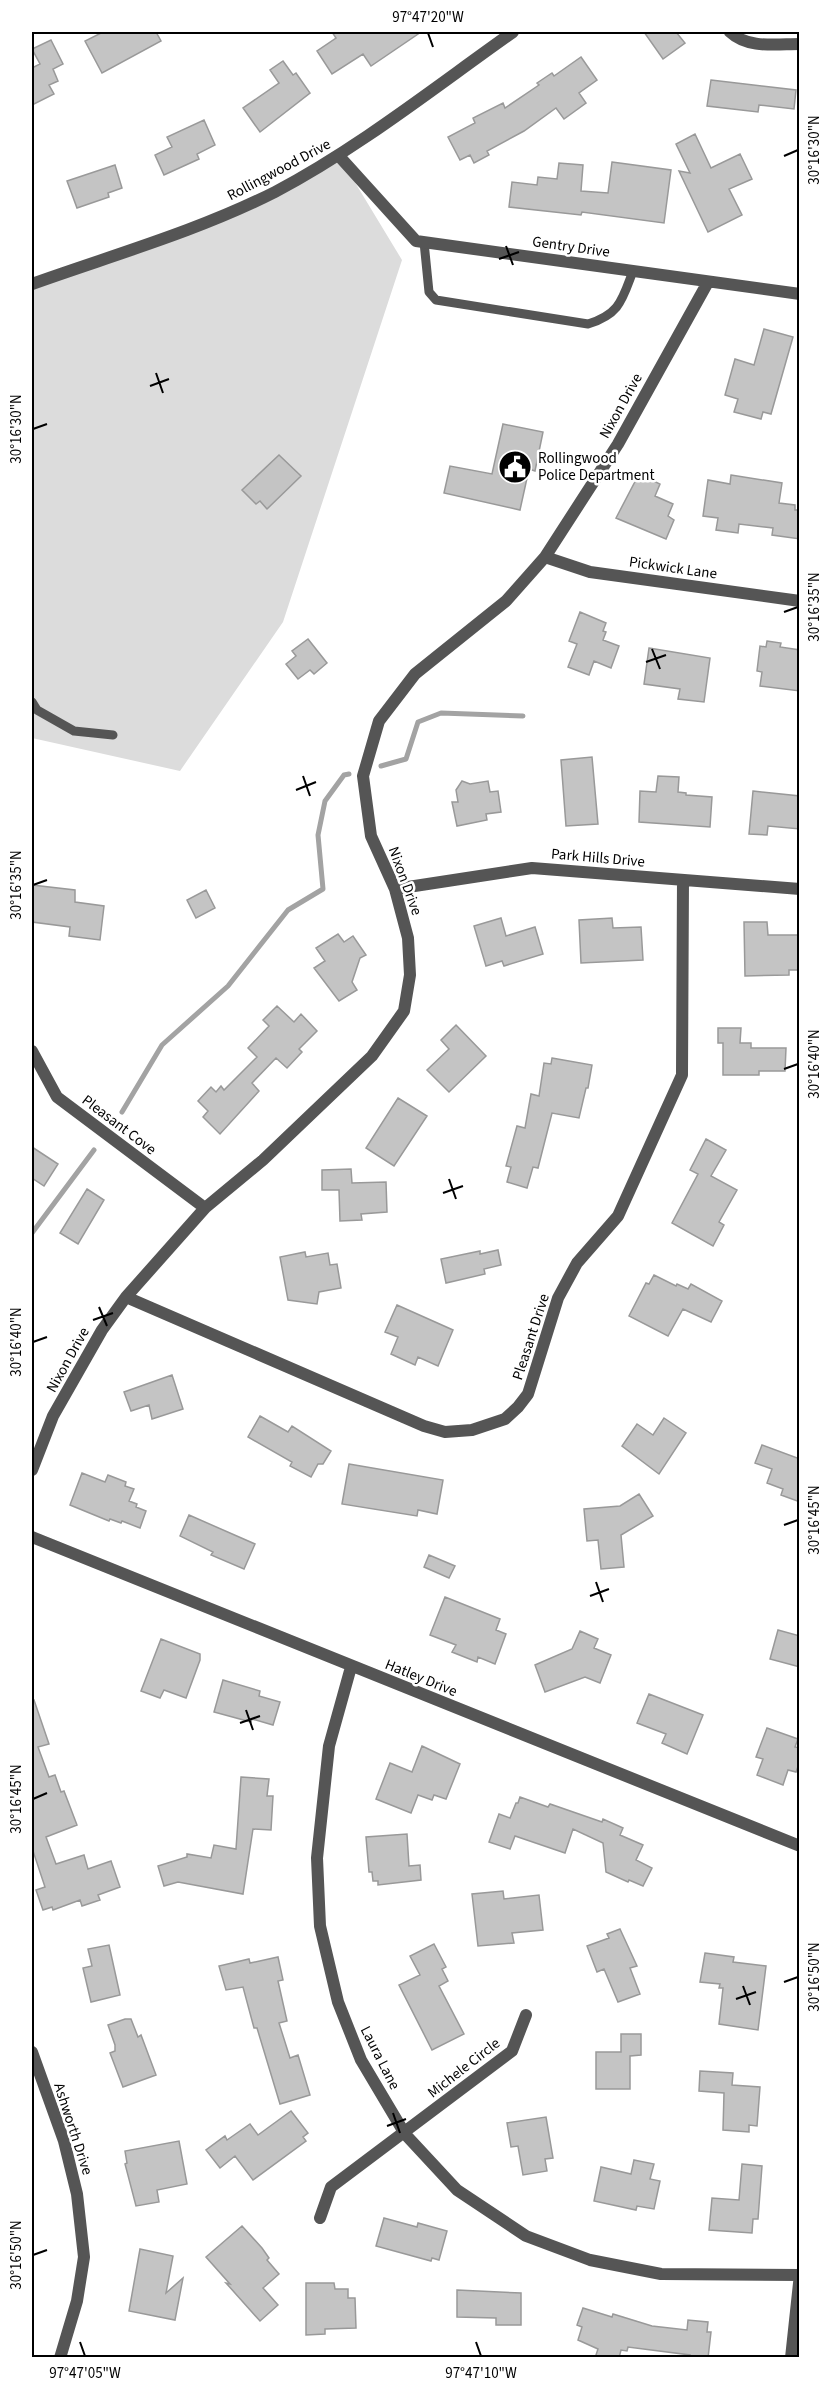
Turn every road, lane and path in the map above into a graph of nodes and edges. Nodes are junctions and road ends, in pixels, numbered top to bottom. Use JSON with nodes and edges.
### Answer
{"nodes":[{"id":1,"x":513,"y":32,"type":"edge"},
{"id":2,"x":730,"y":32,"type":"edge"},
{"id":3,"x":800,"y":44,"type":"edge"},
{"id":4,"x":339,"y":156,"type":"junction"},
{"id":5,"x":424,"y":242,"type":"junction"},
{"id":6,"x":633,"y":271,"type":"junction"},
{"id":7,"x":708,"y":282,"type":"junction"},
{"id":8,"x":32,"y":284,"type":"edge"},
{"id":9,"x":800,"y":294,"type":"edge"},
{"id":10,"x":545,"y":557,"type":"junction"},
{"id":11,"x":800,"y":601,"type":"edge"},
{"id":12,"x":32,"y":702,"type":"edge"},
{"id":13,"x":113,"y":735,"type":"dead end"},
{"id":14,"x":683,"y":880,"type":"junction"},
{"id":15,"x":395,"y":889,"type":"junction"},
{"id":16,"x":800,"y":889,"type":"edge"},
{"id":17,"x":32,"y":1051,"type":"edge"},
{"id":18,"x":205,"y":1208,"type":"junction"},
{"id":19,"x":126,"y":1298,"type":"junction"},
{"id":20,"x":32,"y":1470,"type":"edge"},
{"id":21,"x":32,"y":1538,"type":"edge"},
{"id":22,"x":351,"y":1667,"type":"junction"},
{"id":23,"x":800,"y":1846,"type":"edge"},
{"id":24,"x":526,"y":2015,"type":"dead end"},
{"id":25,"x":32,"y":2052,"type":"edge"},
{"id":26,"x":405,"y":2134,"type":"junction"},
{"id":27,"x":320,"y":2218,"type":"dead end"},
{"id":28,"x":799,"y":2275,"type":"edge"},
{"id":29,"x":60,"y":2358,"type":"edge"},
{"id":30,"x":791,"y":2358,"type":"edge"}],
"edges":[{"from":1,"to":4,"type":"street","name":"Rollingwood Drive"},
{"from":2,"to":3,"type":"street"},
{"from":4,"to":5,"type":"street","name":"Gentry Drive"},
{"from":4,"to":8,"type":"street","name":"Rollingwood Drive"},
{"from":5,"to":6,"type":"street","name":"Gentry Drive"},
{"from":5,"to":6,"type":"lane"},
{"from":6,"to":7,"type":"street","name":"Gentry Drive"},
{"from":7,"to":9,"type":"street","name":"Gentry Drive"},
{"from":7,"to":10,"type":"street","name":"Nixon Drive"},
{"from":10,"to":11,"type":"street","name":"Pickwick Lane"},
{"from":10,"to":15,"type":"street","name":"Nixon Drive"},
{"from":12,"to":13,"type":"lane"},
{"from":14,"to":15,"type":"street","name":"Park Hills Drive"},
{"from":14,"to":16,"type":"street","name":"Park Hills Drive"},
{"from":14,"to":19,"type":"street","name":"Pleasant Drive"},
{"from":15,"to":18,"type":"street","name":"Nixon Drive"},
{"from":17,"to":18,"type":"street","name":"Pleasant Cove"},
{"from":18,"to":19,"type":"street","name":"Nixon Drive"},
{"from":19,"to":20,"type":"street","name":"Nixon Drive"},
{"from":21,"to":22,"type":"street","name":"Hatley Drive"},
{"from":22,"to":23,"type":"street","name":"Hatley Drive"},
{"from":22,"to":26,"type":"street","name":"Laura Lane"},
{"from":24,"to":26,"type":"street","name":"Michele Circle"},
{"from":25,"to":29,"type":"street","name":"Ashworth Drive"},
{"from":26,"to":27,"type":"street","name":"Michele Circle"},
{"from":26,"to":28,"type":"street","name":"Laura Lane"},
{"from":28,"to":30,"type":"street"}]}
